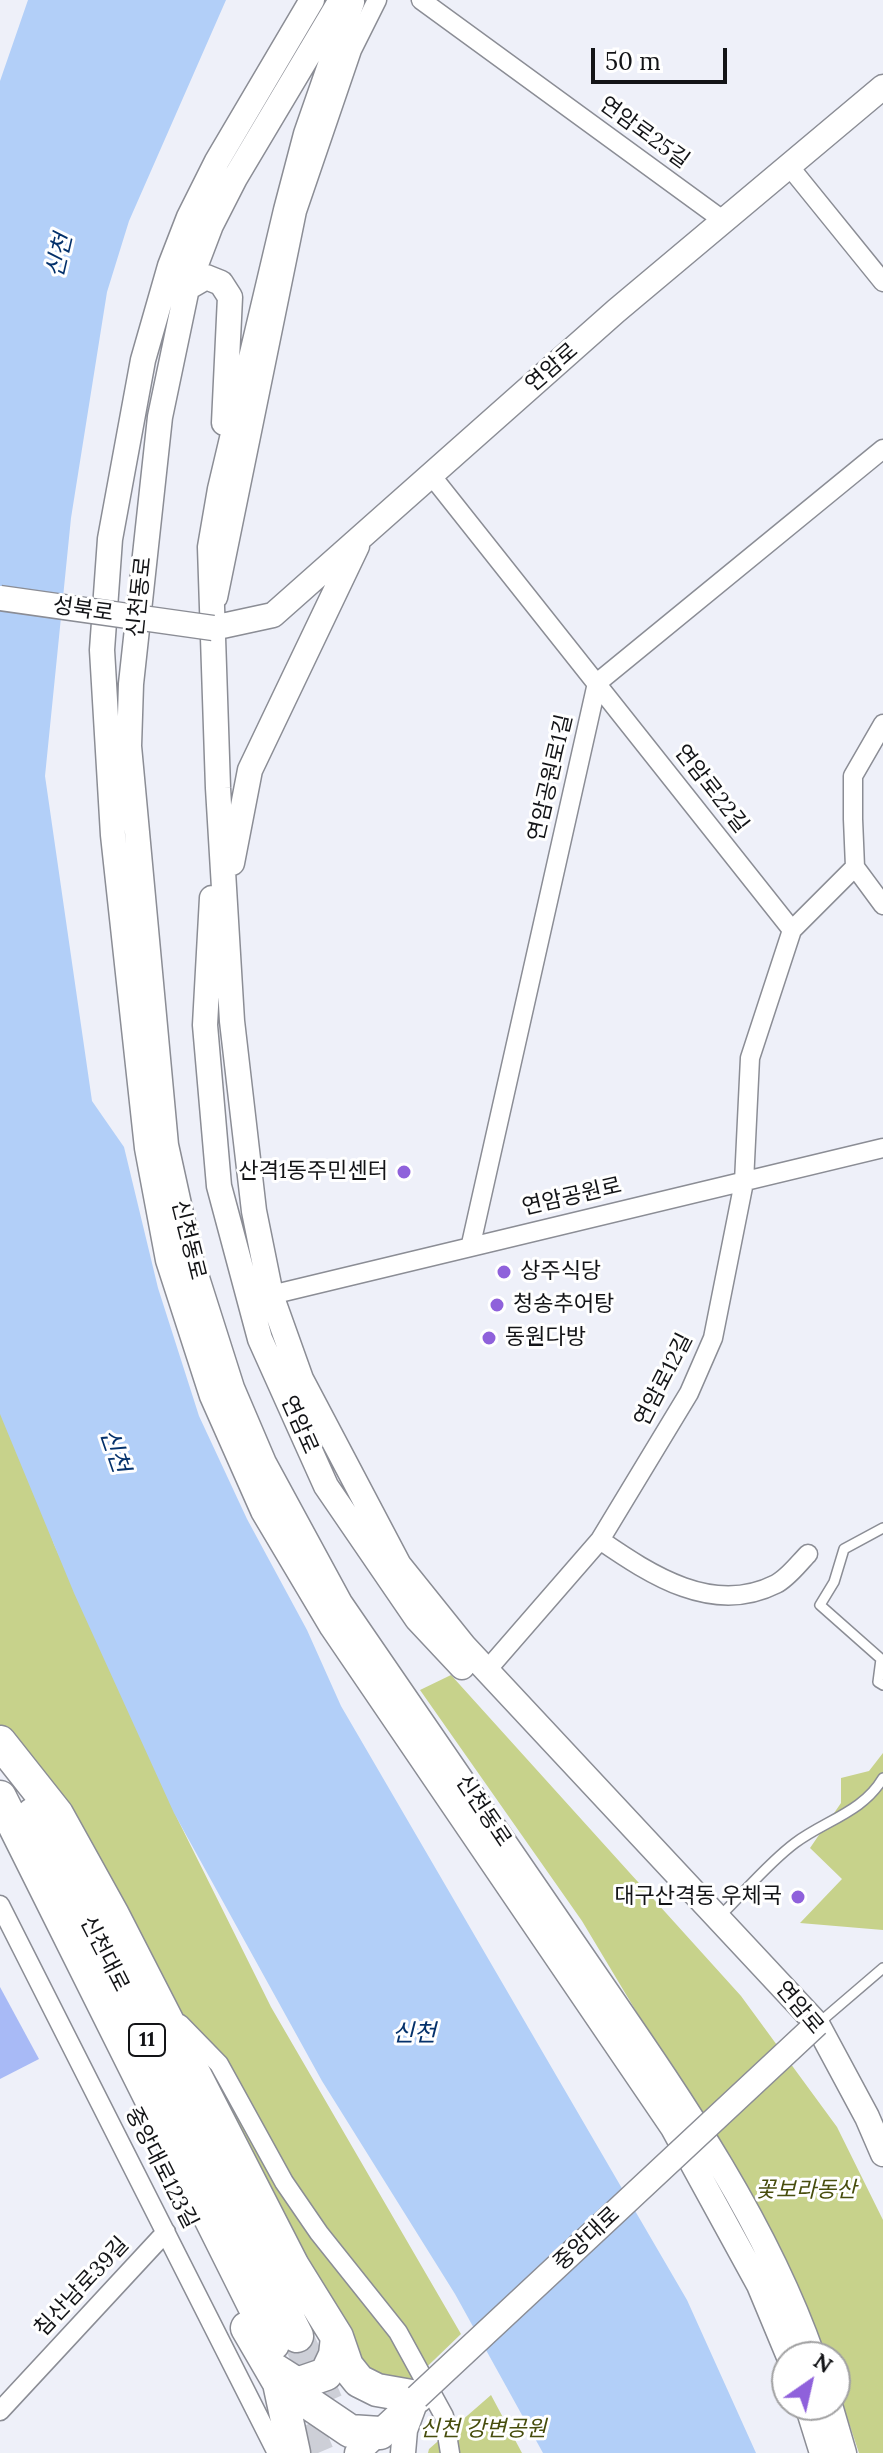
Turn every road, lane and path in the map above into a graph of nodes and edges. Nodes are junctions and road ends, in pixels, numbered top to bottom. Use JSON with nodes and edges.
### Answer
{"nodes":[{"id":1,"x":312,"y":0,"type":"edge"},
{"id":2,"x":341,"y":0,"type":"edge"},
{"id":3,"x":353,"y":0,"type":"edge"},
{"id":4,"x":377,"y":0,"type":"edge"},
{"id":5,"x":421,"y":0,"type":"edge"},
{"id":6,"x":883,"y":87,"type":"edge"},
{"id":7,"x":789,"y":166,"type":"junction"},
{"id":8,"x":724,"y":221,"type":"junction"},
{"id":9,"x":883,"y":282,"type":"edge"},
{"id":10,"x":187,"y":288,"type":"junction"},
{"id":11,"x":883,"y":449,"type":"edge"},
{"id":12,"x":431,"y":475,"type":"junction"},
{"id":13,"x":220,"y":489,"type":"junction"},
{"id":14,"x":361,"y":536,"type":"junction"},
{"id":15,"x":0,"y":598,"type":"edge"},
{"id":16,"x":213,"y":628,"type":"junction"},
{"id":17,"x":597,"y":683,"type":"junction"},
{"id":18,"x":880,"y":726,"type":"edge"},
{"id":19,"x":218,"y":788,"type":"junction"},
{"id":20,"x":855,"y":867,"type":"junction"},
{"id":21,"x":225,"y":898,"type":"junction"},
{"id":22,"x":883,"y":905,"type":"edge"},
{"id":23,"x":792,"y":930,"type":"junction"},
{"id":24,"x":883,"y":1148,"type":"edge"},
{"id":25,"x":744,"y":1182,"type":"junction"},
{"id":26,"x":471,"y":1244,"type":"junction"},
{"id":27,"x":271,"y":1295,"type":"junction"},
{"id":28,"x":883,"y":1528,"type":"edge"},
{"id":29,"x":600,"y":1540,"type":"junction"},
{"id":30,"x":808,"y":1554,"type":"dead end"},
{"id":31,"x":487,"y":1670,"type":"junction"},
{"id":32,"x":883,"y":1685,"type":"edge"},
{"id":33,"x":0,"y":1742,"type":"edge"},
{"id":34,"x":883,"y":1778,"type":"edge"},
{"id":35,"x":0,"y":1797,"type":"edge"},
{"id":36,"x":0,"y":1905,"type":"edge"},
{"id":37,"x":719,"y":1917,"type":"junction"},
{"id":38,"x":883,"y":1968,"type":"edge"},
{"id":39,"x":155,"y":1999,"type":"junction"},
{"id":40,"x":817,"y":2024,"type":"junction"},
{"id":41,"x":883,"y":2154,"type":"edge"},
{"id":42,"x":166,"y":2232,"type":"junction"},
{"id":43,"x":337,"y":2337,"type":"junction"},
{"id":44,"x":782,"y":2341,"type":"edge"},
{"id":45,"x":806,"y":2341,"type":"edge"},
{"id":46,"x":280,"y":2358,"type":"junction"},
{"id":47,"x":417,"y":2397,"type":"junction"},
{"id":48,"x":0,"y":2411,"type":"edge"},
{"id":49,"x":812,"y":2421,"type":"edge"},
{"id":50,"x":835,"y":2421,"type":"edge"},
{"id":51,"x":380,"y":2446,"type":"edge"},
{"id":52,"x":277,"y":2453,"type":"edge"},
{"id":53,"x":294,"y":2453,"type":"edge"},
{"id":54,"x":450,"y":2453,"type":"edge"},
{"id":55,"x":822,"y":2453,"type":"edge"},
{"id":56,"x":844,"y":2453,"type":"edge"}],
"edges":[{"from":1,"to":44,"type":"main road","name":"신천동로"},
{"from":2,"to":10,"type":"main road","name":"신천동로"},
{"from":3,"to":13,"type":"main road"},
{"from":4,"to":16,"type":"street"},
{"from":5,"to":8,"type":"street","name":"연암로25길"},
{"from":6,"to":7,"type":"main road","name":"연암로"},
{"from":7,"to":8,"type":"main road","name":"연암로"},
{"from":7,"to":9,"type":"street"},
{"from":8,"to":12,"type":"main road","name":"연암로"},
{"from":10,"to":13,"type":"main road"},
{"from":10,"to":45,"type":"main road","name":"신천동로"},
{"from":11,"to":17,"type":"street"},
{"from":12,"to":14,"type":"main road","name":"연암로"},
{"from":12,"to":17,"type":"street","name":"연암로22길"},
{"from":13,"to":16,"type":"main road"},
{"from":14,"to":16,"type":"main road","name":"연암로"},
{"from":14,"to":21,"type":"main road"},
{"from":15,"to":16,"type":"main road","name":"성북로","bridge":true},
{"from":16,"to":19,"type":"main road"},
{"from":17,"to":23,"type":"street","name":"연암로22길"},
{"from":17,"to":26,"type":"street","name":"연암공원로1길"},
{"from":18,"to":20,"type":"street"},
{"from":19,"to":21,"type":"main road"},
{"from":19,"to":37,"type":"main road","name":"연암로"},
{"from":20,"to":22,"type":"street"},
{"from":20,"to":23,"type":"street"},
{"from":21,"to":27,"type":"main road","name":"연암로"},
{"from":23,"to":25,"type":"street"},
{"from":24,"to":25,"type":"street","name":"연암공원로"},
{"from":25,"to":26,"type":"street","name":"연암공원로"},
{"from":25,"to":29,"type":"street","name":"연암로12길"},
{"from":26,"to":27,"type":"street","name":"연암공원로"},
{"from":27,"to":31,"type":"main road","name":"연암로"},
{"from":28,"to":32,"type":"lane"},
{"from":29,"to":30,"type":"street"},
{"from":29,"to":31,"type":"street","name":"연암로12길"},
{"from":31,"to":37,"type":"main road","name":"연암로"},
{"from":33,"to":39,"type":"highway"},
{"from":33,"to":46,"type":"highway","name":"신천대로","number":"11"},
{"from":34,"to":37,"type":"lane"},
{"from":35,"to":46,"type":"highway","name":"신천대로"},
{"from":36,"to":42,"type":"street","name":"중앙대로123길"},
{"from":37,"to":40,"type":"main road","name":"연암로"},
{"from":38,"to":40,"type":"lane"},
{"from":39,"to":43,"type":"highway"},
{"from":39,"to":54,"type":"street"},
{"from":40,"to":41,"type":"main road","name":"연암로"},
{"from":40,"to":47,"type":"main road","name":"중앙대로","bridge":true},
{"from":42,"to":48,"type":"street","name":"침산남로39길"},
{"from":42,"to":52,"type":"street","name":"중앙대로123길"},
{"from":43,"to":46,"type":"highway"},
{"from":43,"to":47,"type":"highway"},
{"from":46,"to":51,"type":"highway"},
{"from":46,"to":53,"type":"highway"},
{"from":47,"to":51,"type":"main road","name":"중앙대로"},
{"from":49,"to":55,"type":"main road"},
{"from":50,"to":56,"type":"main road"}]}
